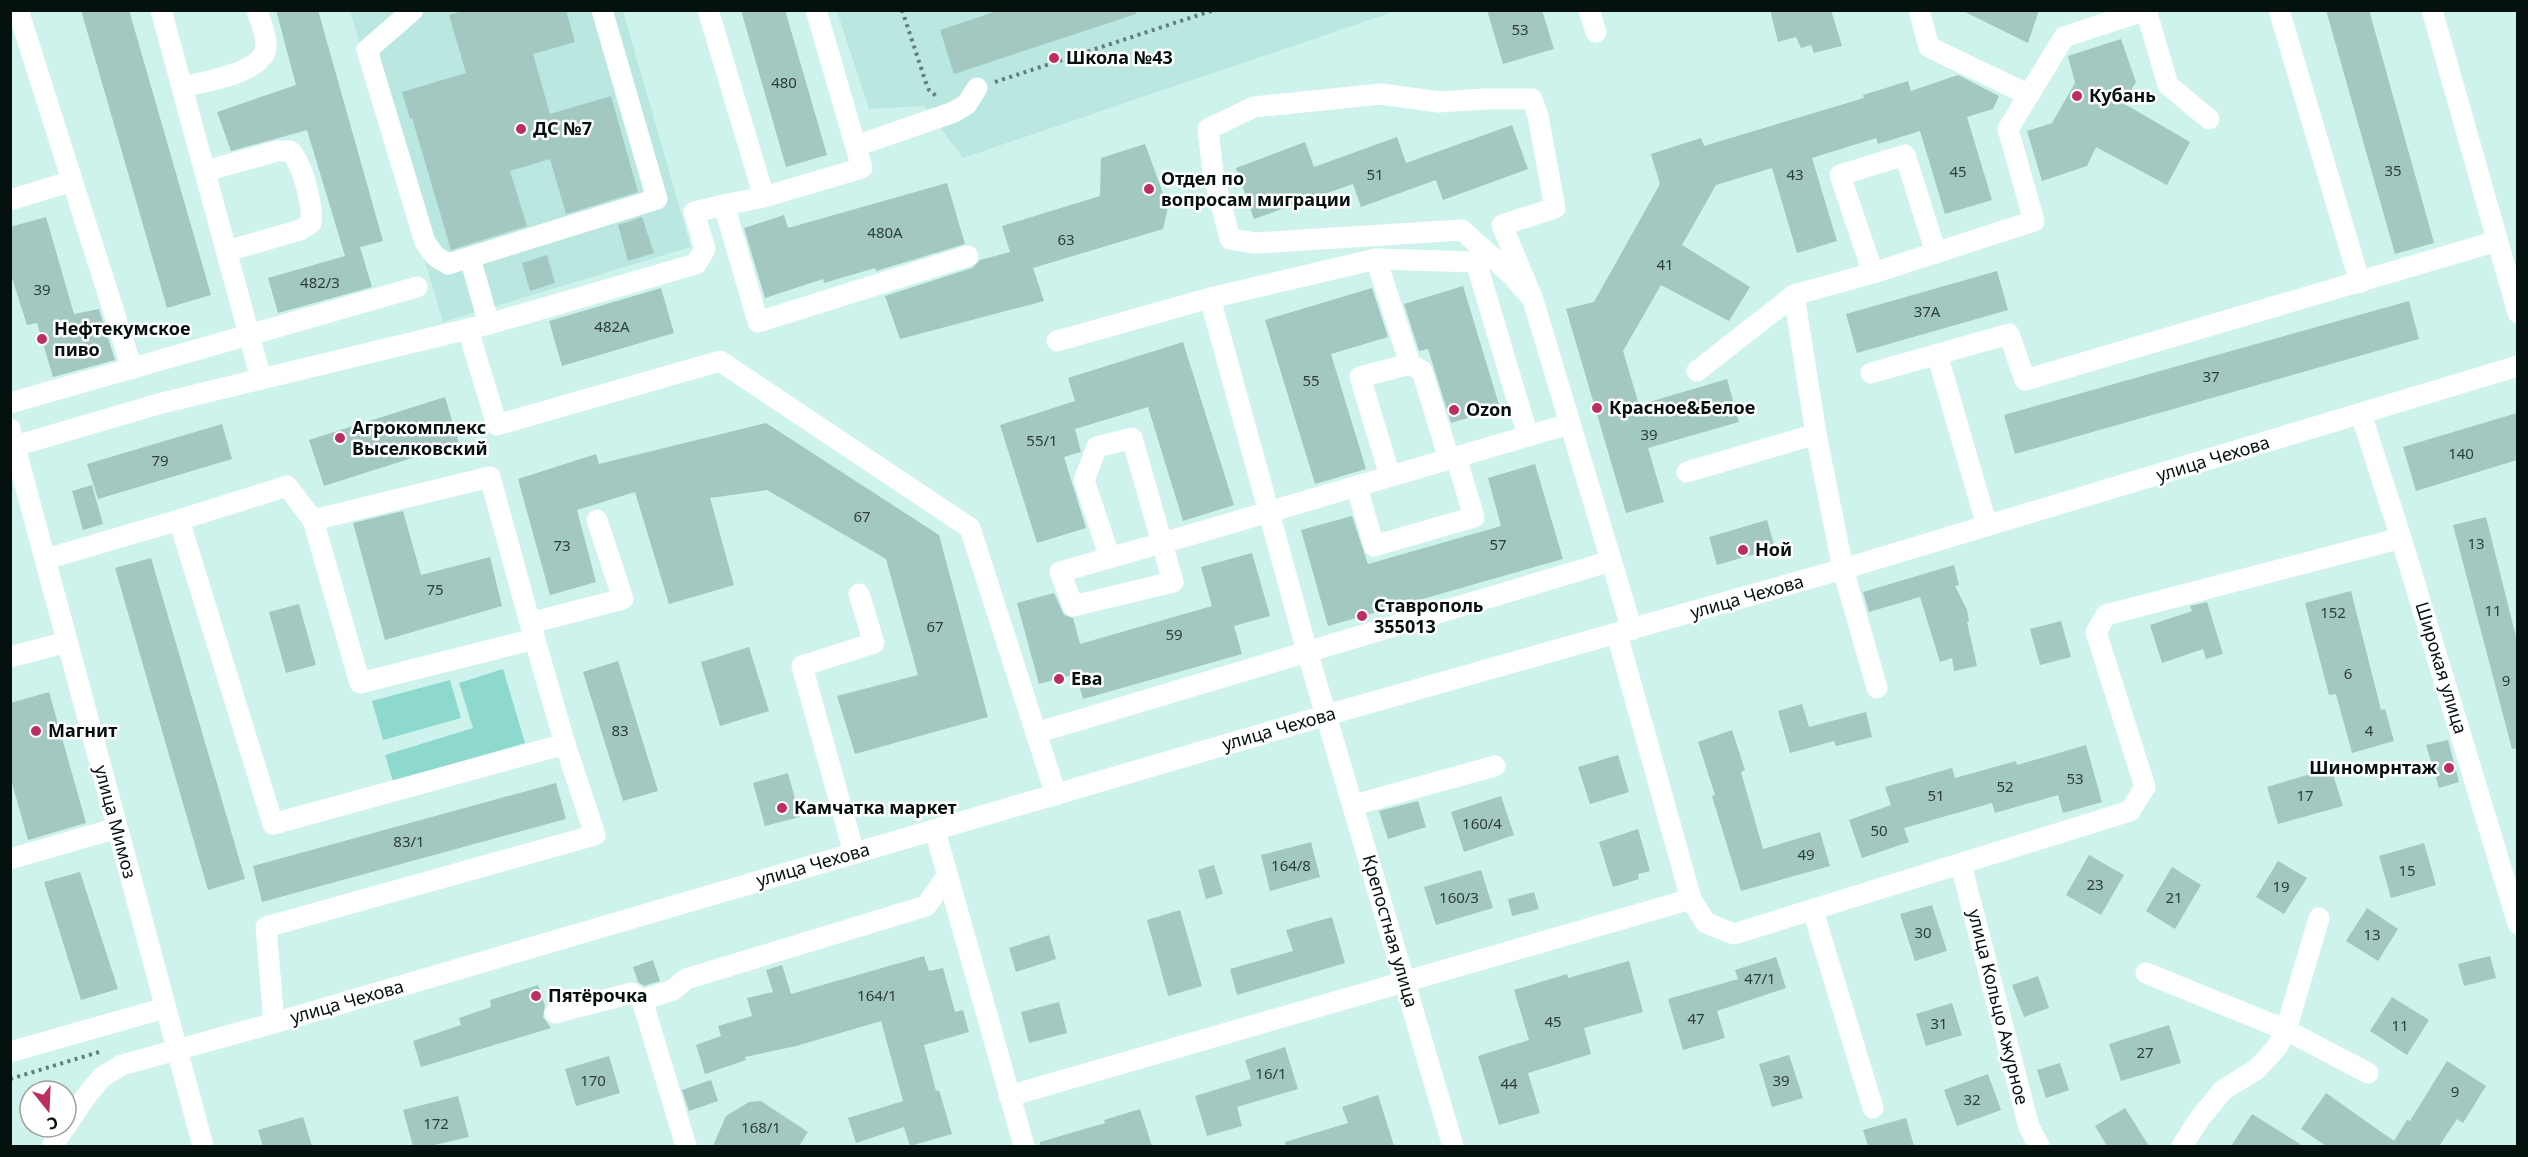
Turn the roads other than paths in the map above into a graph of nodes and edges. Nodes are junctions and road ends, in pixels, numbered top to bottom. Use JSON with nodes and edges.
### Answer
{"nodes":[{"id":1,"x":18,"y":10,"type":"edge"},
{"id":2,"x":161,"y":10,"type":"edge"},
{"id":3,"x":257,"y":10,"type":"edge"},
{"id":4,"x":413,"y":10,"type":"edge"},
{"id":5,"x":602,"y":10,"type":"edge"},
{"id":6,"x":708,"y":10,"type":"edge"},
{"id":7,"x":816,"y":10,"type":"edge"},
{"id":8,"x":1589,"y":10,"type":"edge"},
{"id":9,"x":1919,"y":10,"type":"edge"},
{"id":10,"x":2146,"y":10,"type":"edge"},
{"id":11,"x":2279,"y":10,"type":"edge"},
{"id":12,"x":2432,"y":10,"type":"edge"},
{"id":13,"x":1596,"y":32,"type":"dead end"},
{"id":14,"x":182,"y":87,"type":"junction"},
{"id":15,"x":976,"y":88,"type":"road end"},
{"id":16,"x":2029,"y":95,"type":"junction"},
{"id":17,"x":2209,"y":119,"type":"dead end"},
{"id":18,"x":856,"y":146,"type":"junction"},
{"id":19,"x":206,"y":171,"type":"junction"},
{"id":20,"x":72,"y":181,"type":"junction"},
{"id":21,"x":764,"y":197,"type":"junction"},
{"id":22,"x":10,"y":200,"type":"edge"},
{"id":23,"x":724,"y":205,"type":"junction"},
{"id":24,"x":2498,"y":242,"type":"junction"},
{"id":25,"x":227,"y":251,"type":"junction"},
{"id":26,"x":1936,"y":253,"type":"junction"},
{"id":27,"x":968,"y":256,"type":"dead end"},
{"id":28,"x":470,"y":258,"type":"junction"},
{"id":29,"x":1376,"y":259,"type":"junction"},
{"id":30,"x":1874,"y":273,"type":"junction"},
{"id":31,"x":2360,"y":283,"type":"junction"},
{"id":32,"x":417,"y":287,"type":"dead end"},
{"id":33,"x":1794,"y":295,"type":"junction"},
{"id":34,"x":1210,"y":298,"type":"junction"},
{"id":35,"x":1533,"y":300,"type":"junction"},
{"id":36,"x":2517,"y":313,"type":"edge"},
{"id":37,"x":489,"y":324,"type":"junction"},
{"id":38,"x":468,"y":330,"type":"junction"},
{"id":39,"x":249,"y":335,"type":"junction"},
{"id":40,"x":1057,"y":340,"type":"dead end"},
{"id":41,"x":1937,"y":354,"type":"junction"},
{"id":42,"x":1410,"y":364,"type":"junction"},
{"id":43,"x":2517,"y":366,"type":"edge"},
{"id":44,"x":132,"y":369,"type":"junction"},
{"id":45,"x":1696,"y":371,"type":"dead end"},
{"id":46,"x":1871,"y":373,"type":"dead end"},
{"id":47,"x":261,"y":379,"type":"junction"},
{"id":48,"x":10,"y":403,"type":"edge"},
{"id":49,"x":2361,"y":414,"type":"junction"},
{"id":50,"x":1569,"y":424,"type":"junction"},
{"id":51,"x":1816,"y":434,"type":"junction"},
{"id":52,"x":1528,"y":436,"type":"junction"},
{"id":53,"x":13,"y":437,"type":"edge"},
{"id":54,"x":1453,"y":458,"type":"junction"},
{"id":55,"x":1687,"y":472,"type":"dead end"},
{"id":56,"x":1390,"y":476,"type":"junction"},
{"id":57,"x":1357,"y":488,"type":"junction"},
{"id":58,"x":1270,"y":512,"type":"junction"},
{"id":59,"x":179,"y":520,"type":"junction"},
{"id":60,"x":313,"y":520,"type":"junction"},
{"id":61,"x":597,"y":520,"type":"dead end"},
{"id":62,"x":1987,"y":526,"type":"junction"},
{"id":63,"x":2401,"y":538,"type":"junction"},
{"id":64,"x":1164,"y":543,"type":"junction"},
{"id":65,"x":1110,"y":558,"type":"junction"},
{"id":66,"x":46,"y":559,"type":"junction"},
{"id":67,"x":1611,"y":561,"type":"junction"},
{"id":68,"x":1843,"y":569,"type":"junction"},
{"id":69,"x":859,"y":594,"type":"dead end"},
{"id":70,"x":532,"y":631,"type":"junction"},
{"id":71,"x":1624,"y":632,"type":"junction"},
{"id":72,"x":68,"y":642,"type":"junction"},
{"id":73,"x":1307,"y":651,"type":"junction"},
{"id":74,"x":10,"y":657,"type":"edge"},
{"id":75,"x":1878,"y":688,"type":"dead end"},
{"id":76,"x":1327,"y":715,"type":"junction"},
{"id":77,"x":1036,"y":733,"type":"junction"},
{"id":78,"x":565,"y":744,"type":"junction"},
{"id":79,"x":1495,"y":766,"type":"dead end"},
{"id":80,"x":1056,"y":795,"type":"junction"},
{"id":81,"x":1354,"y":805,"type":"junction"},
{"id":82,"x":117,"y":828,"type":"junction"},
{"id":83,"x":934,"y":831,"type":"junction"},
{"id":84,"x":854,"y":853,"type":"junction"},
{"id":85,"x":10,"y":859,"type":"edge"},
{"id":86,"x":1961,"y":865,"type":"junction"},
{"id":87,"x":946,"y":876,"type":"junction"},
{"id":88,"x":1691,"y":899,"type":"junction"},
{"id":89,"x":1813,"y":911,"type":"junction"},
{"id":90,"x":2319,"y":918,"type":"dead end"},
{"id":91,"x":2517,"y":924,"type":"edge"},
{"id":92,"x":2146,"y":973,"type":"dead end"},
{"id":93,"x":1405,"y":981,"type":"junction"},
{"id":94,"x":642,"y":1000,"type":"junction"},
{"id":95,"x":165,"y":1008,"type":"junction"},
{"id":96,"x":555,"y":1013,"type":"dead end"},
{"id":97,"x":274,"y":1023,"type":"junction"},
{"id":98,"x":2286,"y":1030,"type":"junction"},
{"id":99,"x":177,"y":1050,"type":"junction"},
{"id":100,"x":10,"y":1052,"type":"edge"},
{"id":101,"x":2368,"y":1073,"type":"dead end"},
{"id":102,"x":1009,"y":1096,"type":"junction"},
{"id":103,"x":1873,"y":1108,"type":"dead end"},
{"id":104,"x":52,"y":1146,"type":"edge"},
{"id":105,"x":203,"y":1146,"type":"edge"},
{"id":106,"x":686,"y":1146,"type":"edge"},
{"id":107,"x":1024,"y":1146,"type":"edge"},
{"id":108,"x":1453,"y":1146,"type":"edge"},
{"id":109,"x":2039,"y":1146,"type":"edge"},
{"id":110,"x":2182,"y":1146,"type":"edge"}],
"edges":[{"from":1,"to":20,"type":"street"},
{"from":2,"to":14,"type":"street"},
{"from":3,"to":14,"type":"street"},
{"from":4,"to":28,"type":"street"},
{"from":5,"to":28,"type":"street"},
{"from":6,"to":21,"type":"street"},
{"from":7,"to":18,"type":"street"},
{"from":8,"to":13,"type":"street"},
{"from":9,"to":16,"type":"street"},
{"from":10,"to":16,"type":"street"},
{"from":10,"to":17,"type":"street"},
{"from":11,"to":31,"type":"street"},
{"from":12,"to":24,"type":"street"},
{"from":14,"to":19,"type":"street"},
{"from":15,"to":18,"type":"street"},
{"from":16,"to":26,"type":"street"},
{"from":18,"to":21,"type":"street"},
{"from":19,"to":25,"type":"street"},
{"from":19,"to":25,"type":"street"},
{"from":20,"to":22,"type":"street"},
{"from":20,"to":44,"type":"street"},
{"from":21,"to":23,"type":"street"},
{"from":23,"to":27,"type":"street"},
{"from":23,"to":37,"type":"street"},
{"from":24,"to":31,"type":"street"},
{"from":24,"to":36,"type":"street"},
{"from":25,"to":39,"type":"street"},
{"from":26,"to":30,"type":"street"},
{"from":26,"to":30,"type":"street"},
{"from":28,"to":37,"type":"street"},
{"from":29,"to":34,"type":"street"},
{"from":29,"to":42,"type":"street"},
{"from":29,"to":52,"type":"street"},
{"from":30,"to":33,"type":"street"},
{"from":31,"to":41,"type":"street"},
{"from":32,"to":39,"type":"street"},
{"from":33,"to":45,"type":"street"},
{"from":33,"to":51,"type":"street"},
{"from":34,"to":40,"type":"street"},
{"from":34,"to":58,"type":"street","name":"Крепостная улица"},
{"from":35,"to":35,"type":"street"},
{"from":35,"to":50,"type":"street"},
{"from":37,"to":38,"type":"street"},
{"from":38,"to":47,"type":"street"},
{"from":38,"to":77,"type":"street"},
{"from":39,"to":44,"type":"street"},
{"from":39,"to":47,"type":"street"},
{"from":41,"to":46,"type":"street"},
{"from":41,"to":62,"type":"street"},
{"from":42,"to":54,"type":"street"},
{"from":42,"to":56,"type":"street"},
{"from":43,"to":49,"type":"street","name":"улица Чехова"},
{"from":44,"to":48,"type":"street"},
{"from":47,"to":53,"type":"street"},
{"from":49,"to":62,"type":"street","name":"улица Чехова"},
{"from":49,"to":63,"type":"street","name":"Широкая улица"},
{"from":50,"to":52,"type":"street"},
{"from":50,"to":67,"type":"street"},
{"from":51,"to":55,"type":"street"},
{"from":51,"to":68,"type":"street"},
{"from":52,"to":54,"type":"street"},
{"from":53,"to":66,"type":"street","name":"улица Мимоз"},
{"from":54,"to":56,"type":"street"},
{"from":54,"to":57,"type":"street"},
{"from":56,"to":57,"type":"street"},
{"from":57,"to":58,"type":"street"},
{"from":58,"to":64,"type":"street"},
{"from":58,"to":73,"type":"street","name":"Крепостная улица"},
{"from":59,"to":60,"type":"street"},
{"from":59,"to":66,"type":"street"},
{"from":59,"to":78,"type":"street"},
{"from":60,"to":70,"type":"street"},
{"from":60,"to":70,"type":"street"},
{"from":61,"to":70,"type":"street"},
{"from":62,"to":68,"type":"street","name":"улица Чехова"},
{"from":63,"to":86,"type":"street"},
{"from":63,"to":91,"type":"street","name":"Широкая улица"},
{"from":64,"to":65,"type":"street"},
{"from":64,"to":65,"type":"street"},
{"from":64,"to":65,"type":"street"},
{"from":66,"to":72,"type":"street","name":"улица Мимоз"},
{"from":67,"to":71,"type":"street"},
{"from":67,"to":73,"type":"street"},
{"from":68,"to":71,"type":"street","name":"улица Чехова"},
{"from":68,"to":75,"type":"street"},
{"from":69,"to":84,"type":"street"},
{"from":70,"to":78,"type":"street"},
{"from":71,"to":76,"type":"street","name":"улица Чехова"},
{"from":71,"to":88,"type":"street"},
{"from":72,"to":74,"type":"street"},
{"from":72,"to":82,"type":"street","name":"улица Мимоз"},
{"from":73,"to":76,"type":"street","name":"Крепостная улица"},
{"from":73,"to":77,"type":"street"},
{"from":76,"to":80,"type":"street","name":"улица Чехова"},
{"from":76,"to":81,"type":"street","name":"Крепостная улица"},
{"from":77,"to":80,"type":"street"},
{"from":78,"to":97,"type":"street"},
{"from":79,"to":81,"type":"street"},
{"from":80,"to":83,"type":"street","name":"улица Чехова"},
{"from":81,"to":93,"type":"street","name":"Крепостная улица"},
{"from":82,"to":85,"type":"street"},
{"from":82,"to":95,"type":"street","name":"улица Мимоз"},
{"from":83,"to":84,"type":"street","name":"улица Чехова"},
{"from":83,"to":87,"type":"street"},
{"from":84,"to":97,"type":"street","name":"улица Чехова"},
{"from":86,"to":89,"type":"street"},
{"from":86,"to":109,"type":"street","name":"улица Кольцо Ажурное"},
{"from":87,"to":94,"type":"street"},
{"from":87,"to":102,"type":"street"},
{"from":88,"to":89,"type":"street"},
{"from":88,"to":93,"type":"street"},
{"from":89,"to":103,"type":"street"},
{"from":90,"to":98,"type":"street"},
{"from":92,"to":98,"type":"street"},
{"from":93,"to":102,"type":"street"},
{"from":93,"to":108,"type":"street","name":"Крепостная улица"},
{"from":94,"to":96,"type":"street"},
{"from":94,"to":106,"type":"street"},
{"from":95,"to":99,"type":"street","name":"улица Мимоз"},
{"from":95,"to":100,"type":"street"},
{"from":97,"to":99,"type":"street","name":"улица Чехова"},
{"from":98,"to":101,"type":"street"},
{"from":98,"to":110,"type":"street"},
{"from":99,"to":104,"type":"street","name":"улица Чехова"},
{"from":99,"to":105,"type":"street","name":"улица Мимоз"},
{"from":102,"to":107,"type":"street"}]}
